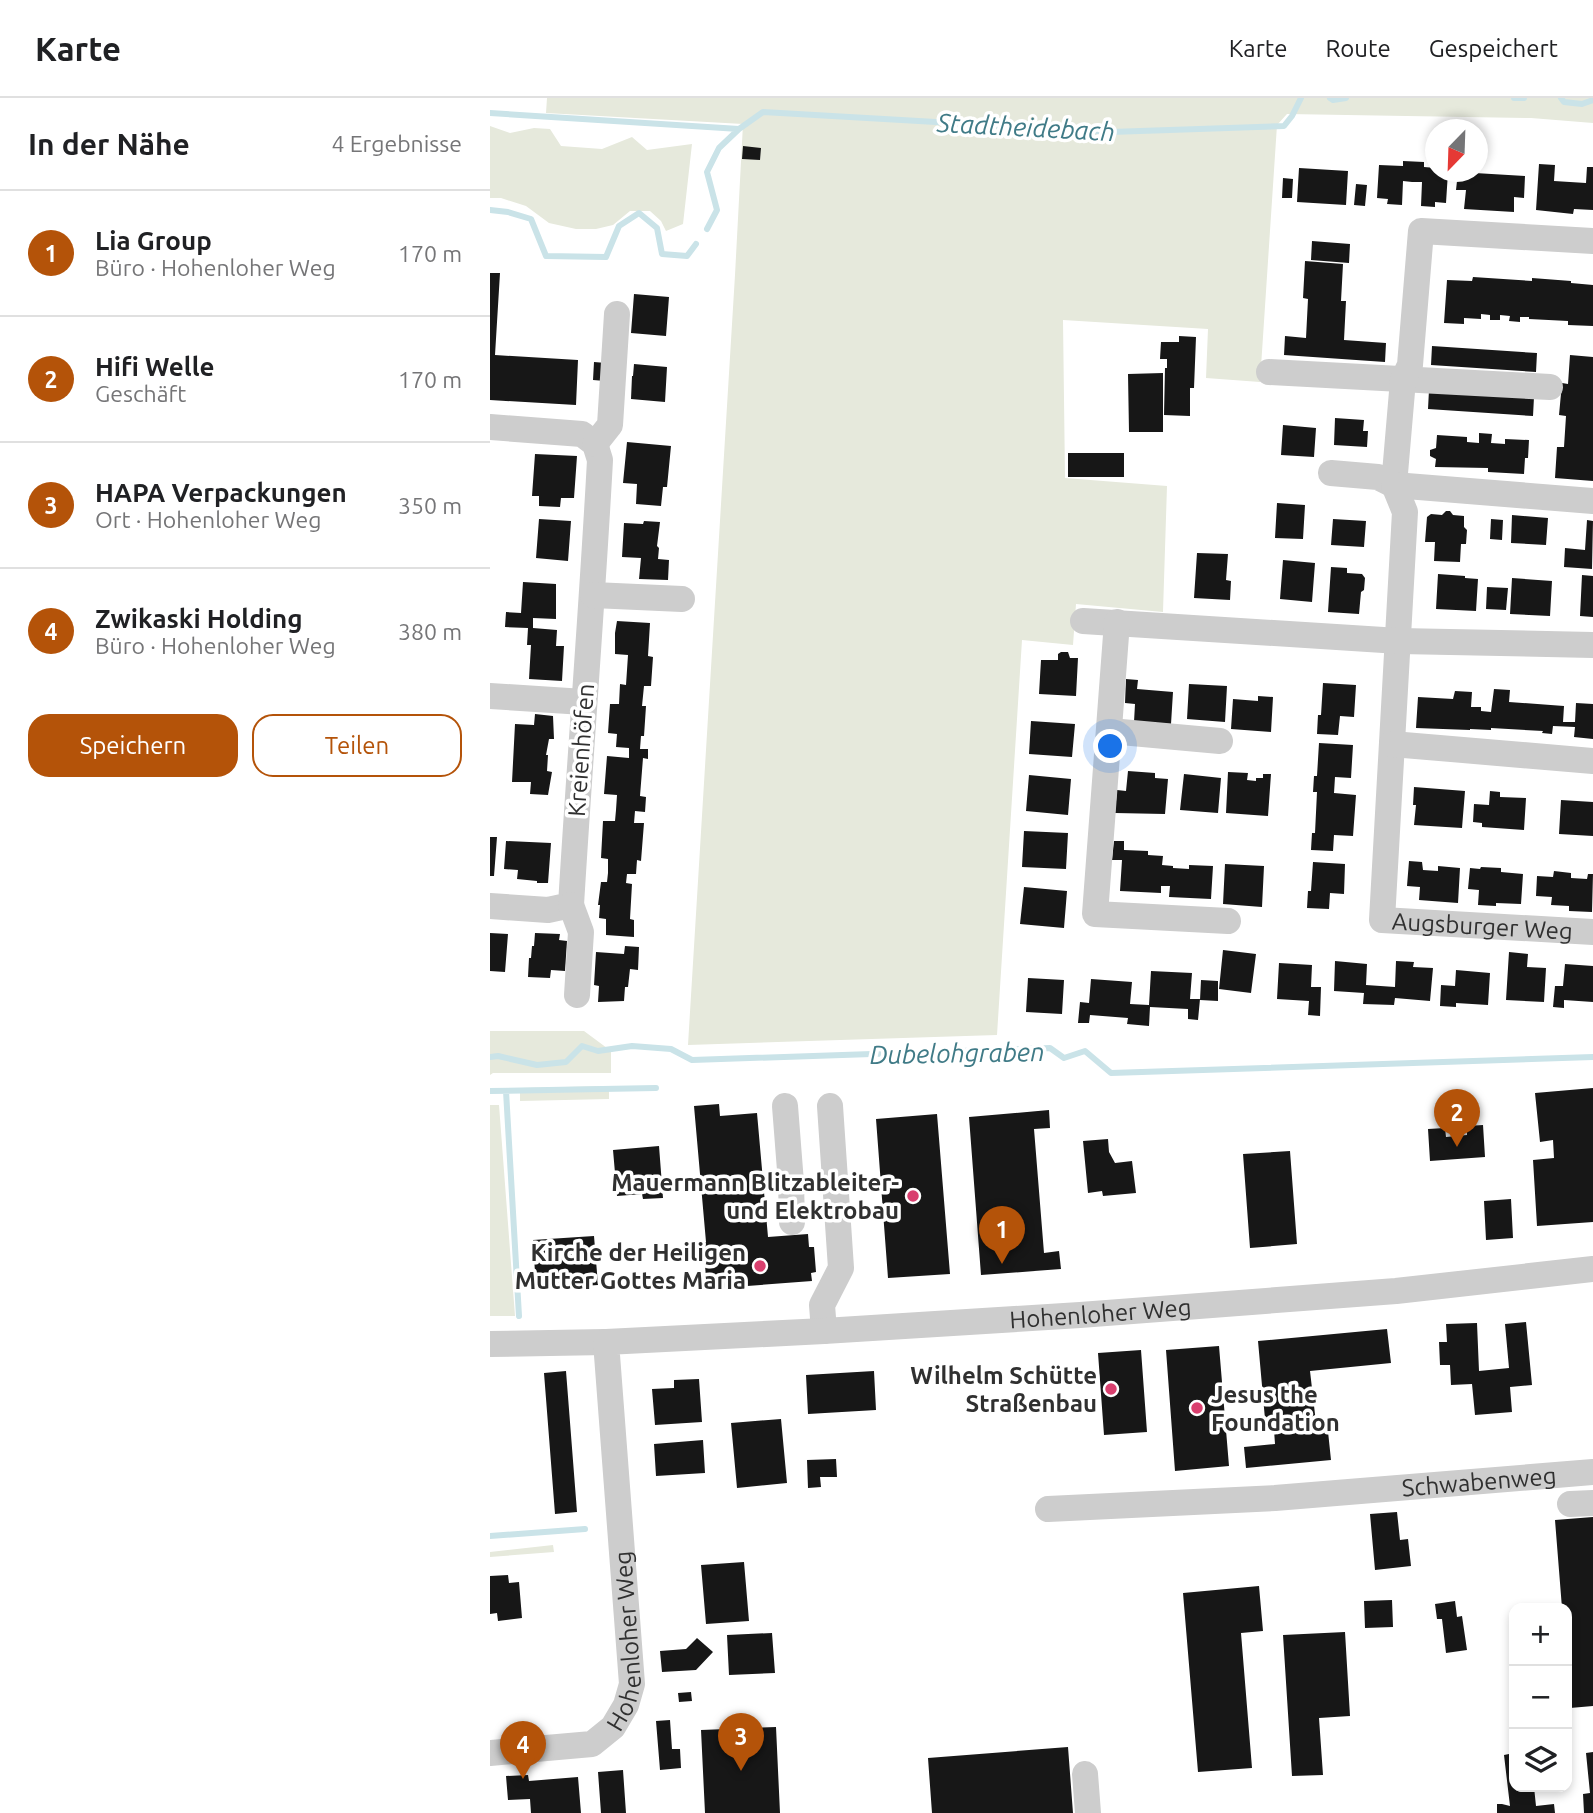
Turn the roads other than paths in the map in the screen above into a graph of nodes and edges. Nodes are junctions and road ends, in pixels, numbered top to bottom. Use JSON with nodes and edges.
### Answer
{"nodes":[{"id":1,"x":1593,"y":241,"type":"edge"},
{"id":2,"x":617,"y":314,"type":"dead end"},
{"id":3,"x":1269,"y":372,"type":"dead end"},
{"id":4,"x":1403,"y":380,"type":"junction"},
{"id":5,"x":1550,"y":387,"type":"dead end"},
{"id":6,"x":490,"y":427,"type":"edge"},
{"id":7,"x":596,"y":444,"type":"junction"},
{"id":8,"x":1331,"y":473,"type":"dead end"},
{"id":9,"x":1394,"y":485,"type":"junction"},
{"id":10,"x":1593,"y":501,"type":"edge"},
{"id":11,"x":593,"y":595,"type":"junction"},
{"id":12,"x":682,"y":598,"type":"dead end"},
{"id":13,"x":1083,"y":621,"type":"dead end"},
{"id":14,"x":1117,"y":622,"type":"junction"},
{"id":15,"x":1399,"y":641,"type":"junction"},
{"id":16,"x":1593,"y":645,"type":"edge"},
{"id":17,"x":490,"y":696,"type":"edge"},
{"id":18,"x":584,"y":702,"type":"junction"},
{"id":19,"x":1110,"y":731,"type":"junction"},
{"id":20,"x":1220,"y":741,"type":"dead end"},
{"id":21,"x":1392,"y":744,"type":"junction"},
{"id":22,"x":1593,"y":761,"type":"edge"},
{"id":23,"x":571,"y":905,"type":"junction"},
{"id":24,"x":490,"y":906,"type":"edge"},
{"id":25,"x":1228,"y":921,"type":"dead end"},
{"id":26,"x":1593,"y":932,"type":"edge"},
{"id":27,"x":577,"y":995,"type":"dead end"},
{"id":28,"x":785,"y":1106,"type":"dead end"},
{"id":29,"x":830,"y":1106,"type":"dead end"},
{"id":30,"x":835,"y":1181,"type":"junction"},
{"id":31,"x":791,"y":1183,"type":"junction"},
{"id":32,"x":792,"y":1222,"type":"dead end"},
{"id":33,"x":1593,"y":1269,"type":"edge"},
{"id":34,"x":824,"y":1331,"type":"junction"},
{"id":35,"x":606,"y":1342,"type":"junction"},
{"id":36,"x":490,"y":1344,"type":"edge"},
{"id":37,"x":1593,"y":1472,"type":"edge"},
{"id":38,"x":1048,"y":1509,"type":"dead end"},
{"id":39,"x":490,"y":1753,"type":"edge"},
{"id":40,"x":1085,"y":1774,"type":"dead end"},
{"id":41,"x":1088,"y":1813,"type":"edge"}],
"edges":[{"from":1,"to":4,"type":"street","name":"Augsburger Weg"},
{"from":2,"to":7,"type":"street"},
{"from":3,"to":4,"type":"street"},
{"from":4,"to":5,"type":"street"},
{"from":4,"to":9,"type":"street","name":"Augsburger Weg"},
{"from":6,"to":7,"type":"street"},
{"from":7,"to":11,"type":"street","name":"Kreienhöfen"},
{"from":8,"to":9,"type":"street"},
{"from":9,"to":10,"type":"street"},
{"from":9,"to":15,"type":"street","name":"Augsburger Weg"},
{"from":11,"to":12,"type":"street"},
{"from":11,"to":18,"type":"street","name":"Kreienhöfen"},
{"from":13,"to":14,"type":"street"},
{"from":14,"to":15,"type":"street"},
{"from":14,"to":19,"type":"street"},
{"from":15,"to":16,"type":"street"},
{"from":15,"to":21,"type":"street","name":"Augsburger Weg"},
{"from":17,"to":18,"type":"street"},
{"from":18,"to":23,"type":"street","name":"Kreienhöfen"},
{"from":19,"to":20,"type":"street"},
{"from":19,"to":25,"type":"street"},
{"from":21,"to":22,"type":"street"},
{"from":21,"to":26,"type":"street","name":"Augsburger Weg"},
{"from":23,"to":24,"type":"street"},
{"from":23,"to":27,"type":"street","name":"Kreienhöfen"},
{"from":28,"to":31,"type":"street"},
{"from":29,"to":30,"type":"street"},
{"from":30,"to":31,"type":"street"},
{"from":30,"to":34,"type":"street"},
{"from":31,"to":32,"type":"street"},
{"from":33,"to":34,"type":"street","name":"Hohenloher Weg"},
{"from":34,"to":35,"type":"street","name":"Hohenloher Weg"},
{"from":35,"to":36,"type":"street","name":"Hohenloher Weg"},
{"from":35,"to":39,"type":"street","name":"Hohenloher Weg"},
{"from":37,"to":38,"type":"street","name":"Schwabenweg"},
{"from":40,"to":41,"type":"street"}]}
